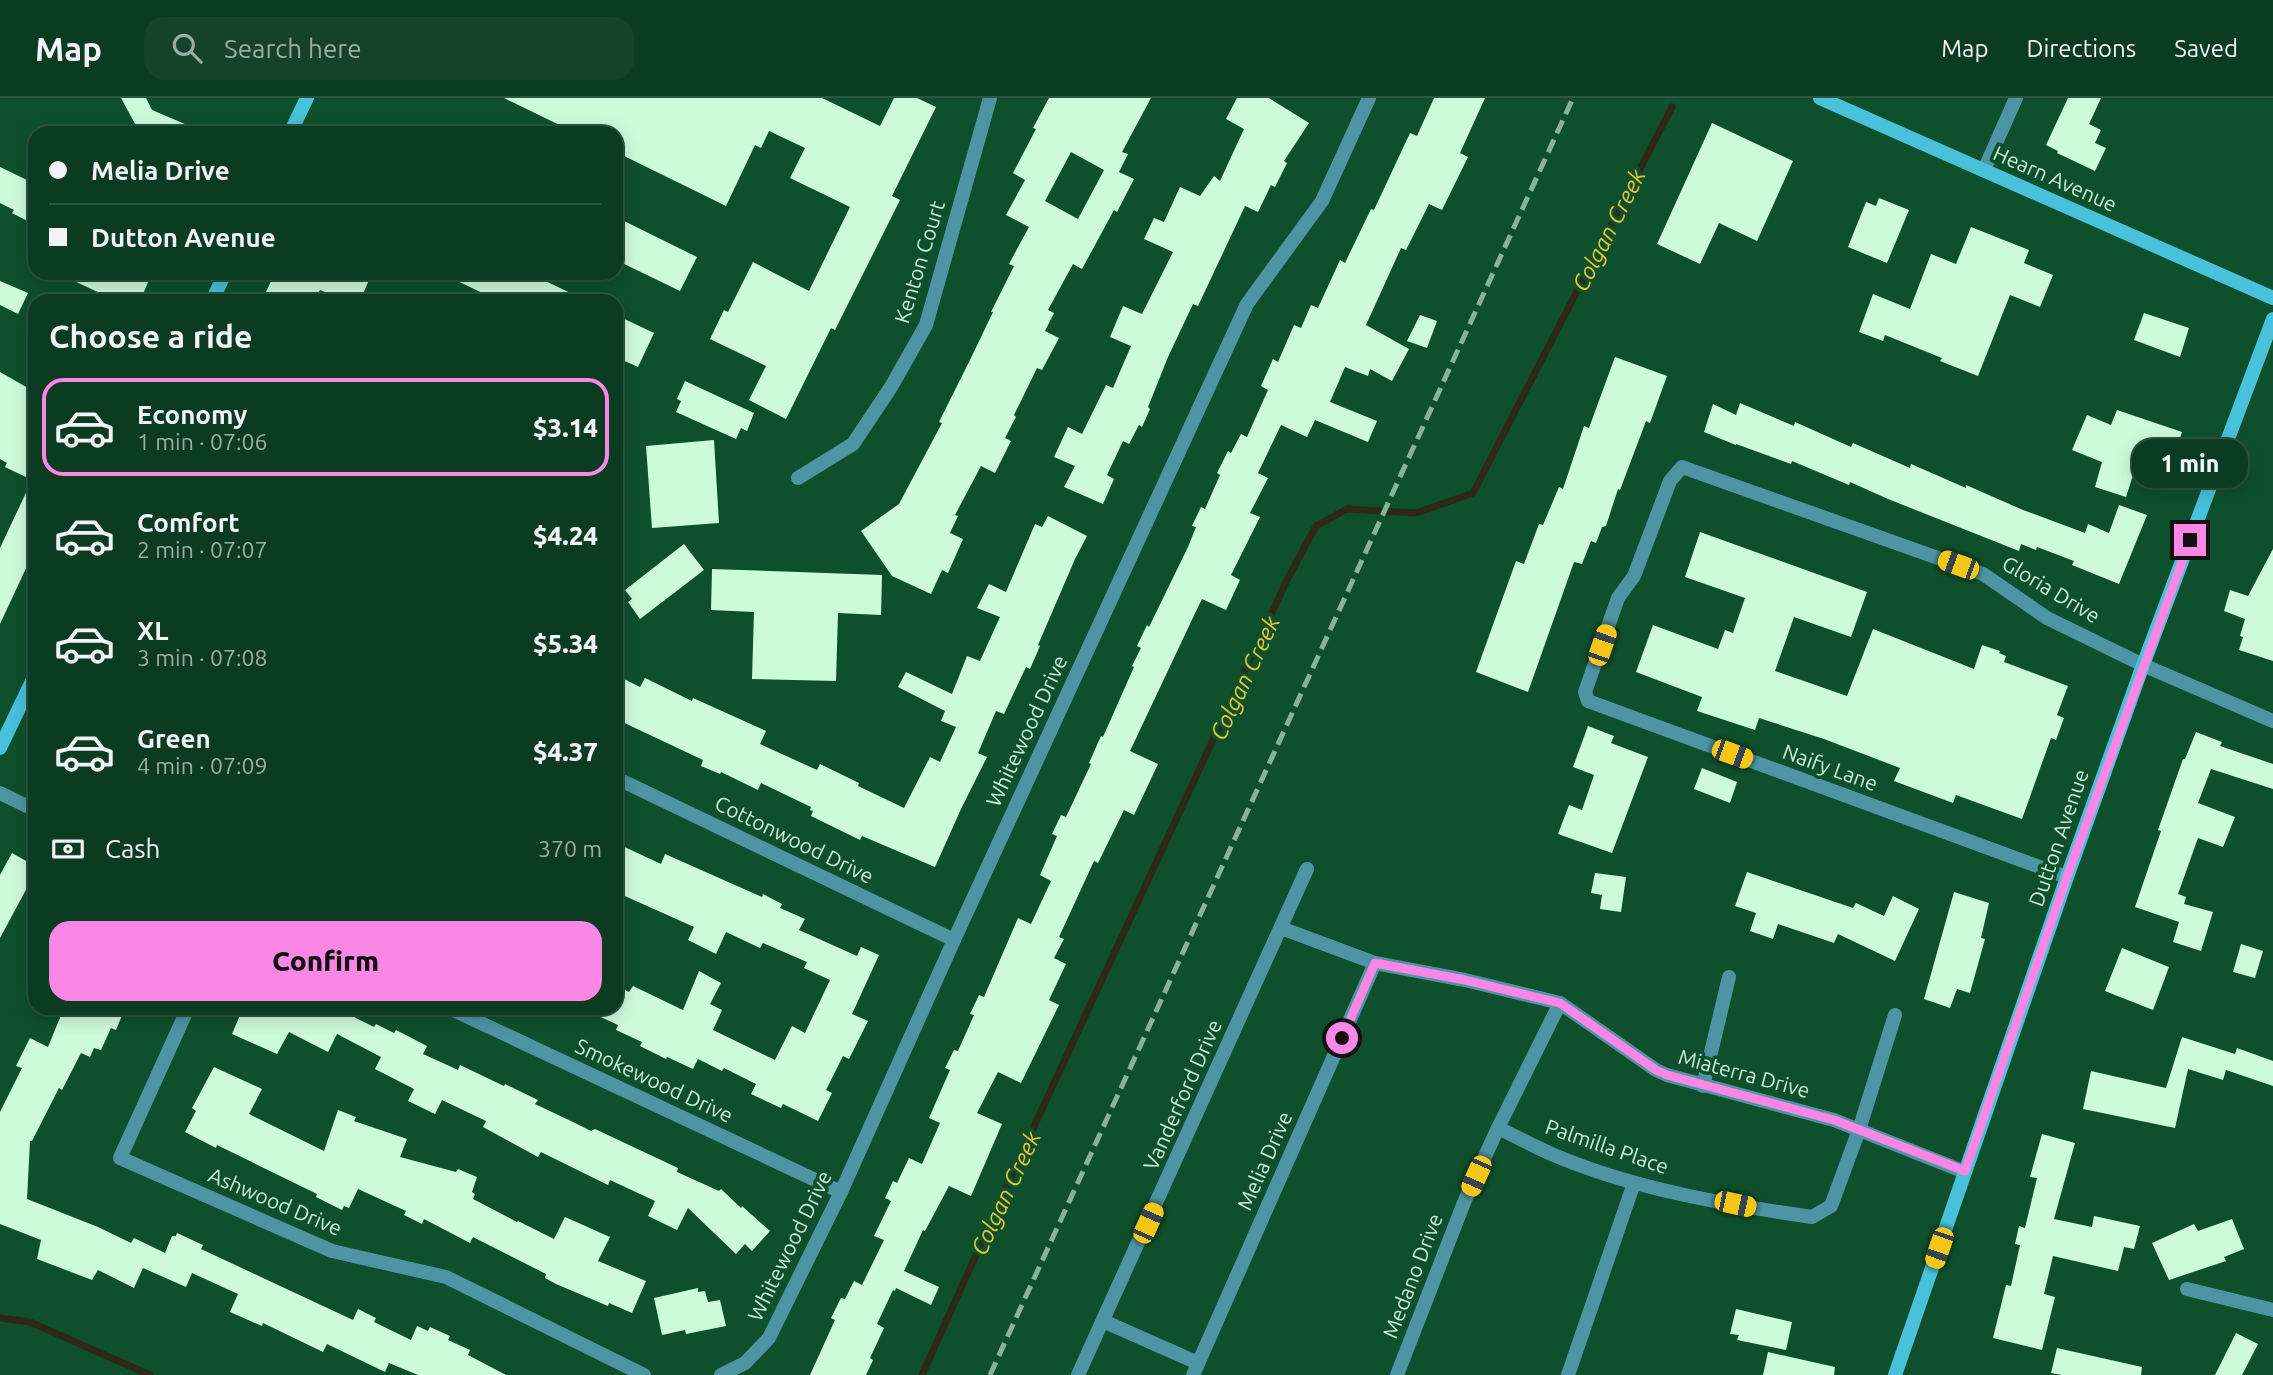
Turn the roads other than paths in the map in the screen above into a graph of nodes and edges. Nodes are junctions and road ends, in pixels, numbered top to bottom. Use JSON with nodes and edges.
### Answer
{"nodes":[{"id":1,"x":307,"y":98,"type":"edge"},
{"id":2,"x":990,"y":98,"type":"edge"},
{"id":3,"x":1369,"y":98,"type":"edge"},
{"id":4,"x":1820,"y":98,"type":"edge"},
{"id":5,"x":2016,"y":98,"type":"edge"},
{"id":6,"x":293,"y":126,"type":"edge"},
{"id":7,"x":1984,"y":170,"type":"junction"},
{"id":8,"x":2273,"y":299,"type":"edge"},
{"id":9,"x":2273,"y":319,"type":"edge"},
{"id":10,"x":798,"y":478,"type":"dead end"},
{"id":11,"x":2143,"y":666,"type":"junction"},
{"id":12,"x":28,"y":690,"type":"edge"},
{"id":13,"x":1585,"y":692,"type":"joint"},
{"id":14,"x":2273,"y":722,"type":"edge"},
{"id":15,"x":0,"y":748,"type":"edge"},
{"id":16,"x":623,"y":781,"type":"edge"},
{"id":17,"x":0,"y":793,"type":"edge"},
{"id":18,"x":28,"y":807,"type":"edge"},
{"id":19,"x":1307,"y":869,"type":"dead end"},
{"id":20,"x":2067,"y":877,"type":"junction"},
{"id":21,"x":1282,"y":928,"type":"junction"},
{"id":22,"x":954,"y":940,"type":"junction"},
{"id":23,"x":1375,"y":963,"type":"junction"},
{"id":24,"x":1729,"y":977,"type":"dead end"},
{"id":25,"x":1560,"y":1003,"type":"junction"},
{"id":26,"x":185,"y":1015,"type":"edge"},
{"id":27,"x":464,"y":1015,"type":"edge"},
{"id":28,"x":1895,"y":1015,"type":"dead end"},
{"id":29,"x":1703,"y":1086,"type":"junction"},
{"id":30,"x":1498,"y":1128,"type":"junction"},
{"id":31,"x":1859,"y":1130,"type":"junction"},
{"id":32,"x":1965,"y":1171,"type":"junction"},
{"id":33,"x":1634,"y":1183,"type":"junction"},
{"id":34,"x":841,"y":1192,"type":"junction"},
{"id":35,"x":2187,"y":1289,"type":"dead end"},
{"id":36,"x":2273,"y":1310,"type":"edge"},
{"id":37,"x":1103,"y":1321,"type":"junction"},
{"id":38,"x":1195,"y":1369,"type":"edge"},
{"id":39,"x":644,"y":1375,"type":"edge"},
{"id":40,"x":721,"y":1375,"type":"edge"},
{"id":41,"x":1078,"y":1375,"type":"edge"},
{"id":42,"x":1397,"y":1375,"type":"edge"},
{"id":43,"x":1569,"y":1375,"type":"edge"},
{"id":44,"x":1895,"y":1375,"type":"edge"}],
"edges":[{"from":1,"to":6,"type":"main road"},
{"from":2,"to":10,"type":"street","name":"Kenton Court"},
{"from":3,"to":22,"type":"street","name":"Whitewood Drive"},
{"from":4,"to":7,"type":"main road","name":"Hearn Avenue"},
{"from":5,"to":7,"type":"street"},
{"from":7,"to":8,"type":"main road","name":"Hearn Avenue"},
{"from":9,"to":11,"type":"main road","name":"Dutton Avenue"},
{"from":11,"to":13,"type":"street","name":"Gloria Drive"},
{"from":11,"to":14,"type":"street","name":"Gloria Drive"},
{"from":11,"to":20,"type":"main road","name":"Dutton Avenue"},
{"from":12,"to":15,"type":"main road"},
{"from":13,"to":20,"type":"street","name":"Naify Lane"},
{"from":16,"to":22,"type":"street","name":"Cottonwood Drive"},
{"from":17,"to":18,"type":"street"},
{"from":19,"to":21,"type":"street","name":"Vanderford Drive"},
{"from":20,"to":32,"type":"main road","name":"Dutton Avenue"},
{"from":21,"to":23,"type":"street","name":"Miaterra Drive"},
{"from":21,"to":37,"type":"street","name":"Vanderford Drive"},
{"from":22,"to":34,"type":"street","name":"Whitewood Drive"},
{"from":23,"to":25,"type":"street","name":"Miaterra Drive"},
{"from":23,"to":38,"type":"street","name":"Melia Drive"},
{"from":24,"to":29,"type":"street"},
{"from":25,"to":29,"type":"street","name":"Miaterra Drive"},
{"from":25,"to":30,"type":"street","name":"Medano Drive"},
{"from":26,"to":39,"type":"street","name":"Ashwood Drive"},
{"from":27,"to":34,"type":"street","name":"Smokewood Drive"},
{"from":28,"to":31,"type":"street","name":"Palmilla Place"},
{"from":29,"to":31,"type":"street","name":"Miaterra Drive"},
{"from":30,"to":33,"type":"street","name":"Palmilla Place"},
{"from":30,"to":42,"type":"street","name":"Medano Drive"},
{"from":31,"to":32,"type":"street","name":"Miaterra Drive"},
{"from":31,"to":33,"type":"street","name":"Palmilla Place"},
{"from":32,"to":44,"type":"main road","name":"Dutton Avenue"},
{"from":33,"to":43,"type":"street"},
{"from":34,"to":40,"type":"street","name":"Whitewood Drive"},
{"from":35,"to":36,"type":"street"},
{"from":37,"to":38,"type":"street"},
{"from":37,"to":41,"type":"street","name":"Vanderford Drive"}]}
